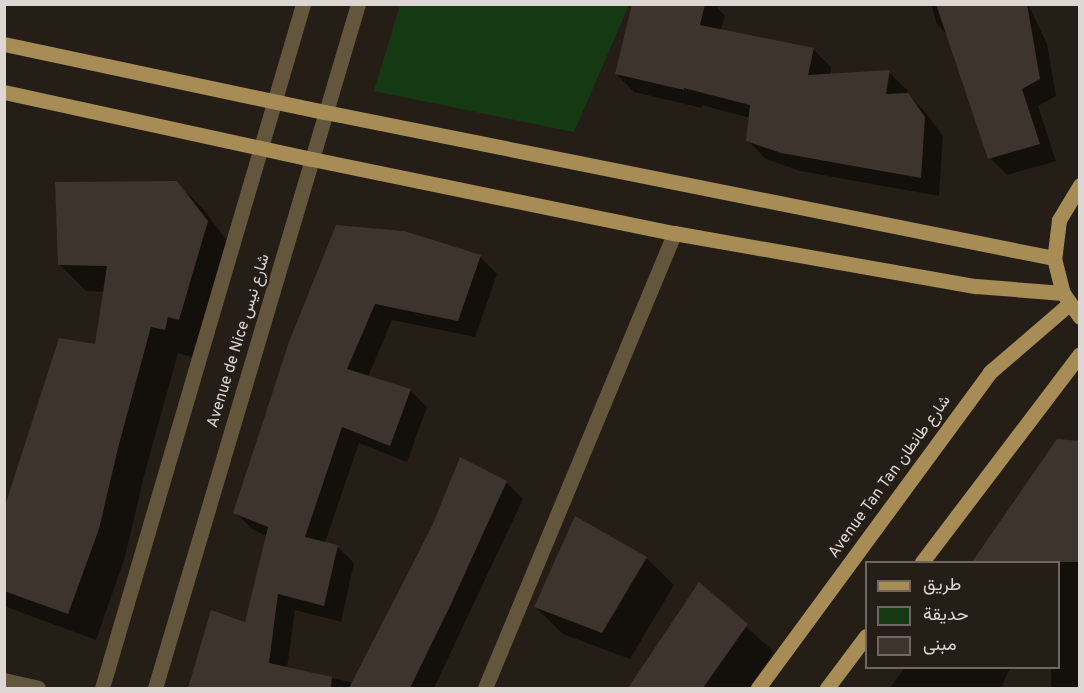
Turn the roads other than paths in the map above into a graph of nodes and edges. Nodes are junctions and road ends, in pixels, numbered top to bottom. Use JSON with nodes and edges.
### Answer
{"nodes":[{"id":1,"x":303,"y":4,"type":"edge"},
{"id":2,"x":358,"y":4,"type":"edge"},
{"id":3,"x":4,"y":44,"type":"edge"},
{"id":4,"x":4,"y":92,"type":"edge"},
{"id":5,"x":275,"y":101,"type":"junction"},
{"id":6,"x":325,"y":112,"type":"junction"},
{"id":7,"x":261,"y":148,"type":"junction"},
{"id":8,"x":312,"y":159,"type":"junction"},
{"id":9,"x":1080,"y":185,"type":"edge"},
{"id":10,"x":674,"y":233,"type":"junction"},
{"id":11,"x":1054,"y":258,"type":"junction"},
{"id":12,"x":1066,"y":298,"type":"junction"},
{"id":13,"x":1080,"y":317,"type":"edge"},
{"id":14,"x":1080,"y":354,"type":"edge"},
{"id":15,"x":923,"y":561,"type":"edge"},
{"id":16,"x":865,"y":639,"type":"edge"},
{"id":17,"x":4,"y":680,"type":"edge"},
{"id":18,"x":38,"y":688,"type":"edge"},
{"id":19,"x":102,"y":688,"type":"edge"},
{"id":20,"x":155,"y":688,"type":"edge"},
{"id":21,"x":485,"y":688,"type":"edge"},
{"id":22,"x":758,"y":688,"type":"edge"},
{"id":23,"x":827,"y":688,"type":"edge"}],
"edges":[{"from":1,"to":5,"type":"street","name":"Avenue de Nice شارع نيس"},
{"from":2,"to":6,"type":"street","name":"Avenue de Nice شارع نيس"},
{"from":3,"to":5,"type":"main road"},
{"from":4,"to":7,"type":"main road"},
{"from":5,"to":6,"type":"main road"},
{"from":5,"to":7,"type":"street","name":"Avenue de Nice شارع نيس"},
{"from":6,"to":8,"type":"street","name":"Avenue de Nice شارع نيس"},
{"from":6,"to":11,"type":"main road"},
{"from":7,"to":8,"type":"main road"},
{"from":7,"to":19,"type":"street","name":"Avenue de Nice شارع نيس"},
{"from":8,"to":10,"type":"main road"},
{"from":8,"to":20,"type":"street","name":"Avenue de Nice شارع نيس"},
{"from":9,"to":11,"type":"main road"},
{"from":10,"to":12,"type":"main road"},
{"from":10,"to":21,"type":"street"},
{"from":11,"to":12,"type":"main road"},
{"from":12,"to":13,"type":"main road"},
{"from":12,"to":22,"type":"main road","name":"Avenue Tan Tan شارع طانطان"},
{"from":14,"to":15,"type":"main road"},
{"from":16,"to":23,"type":"main road"},
{"from":17,"to":18,"type":"street"}]}
